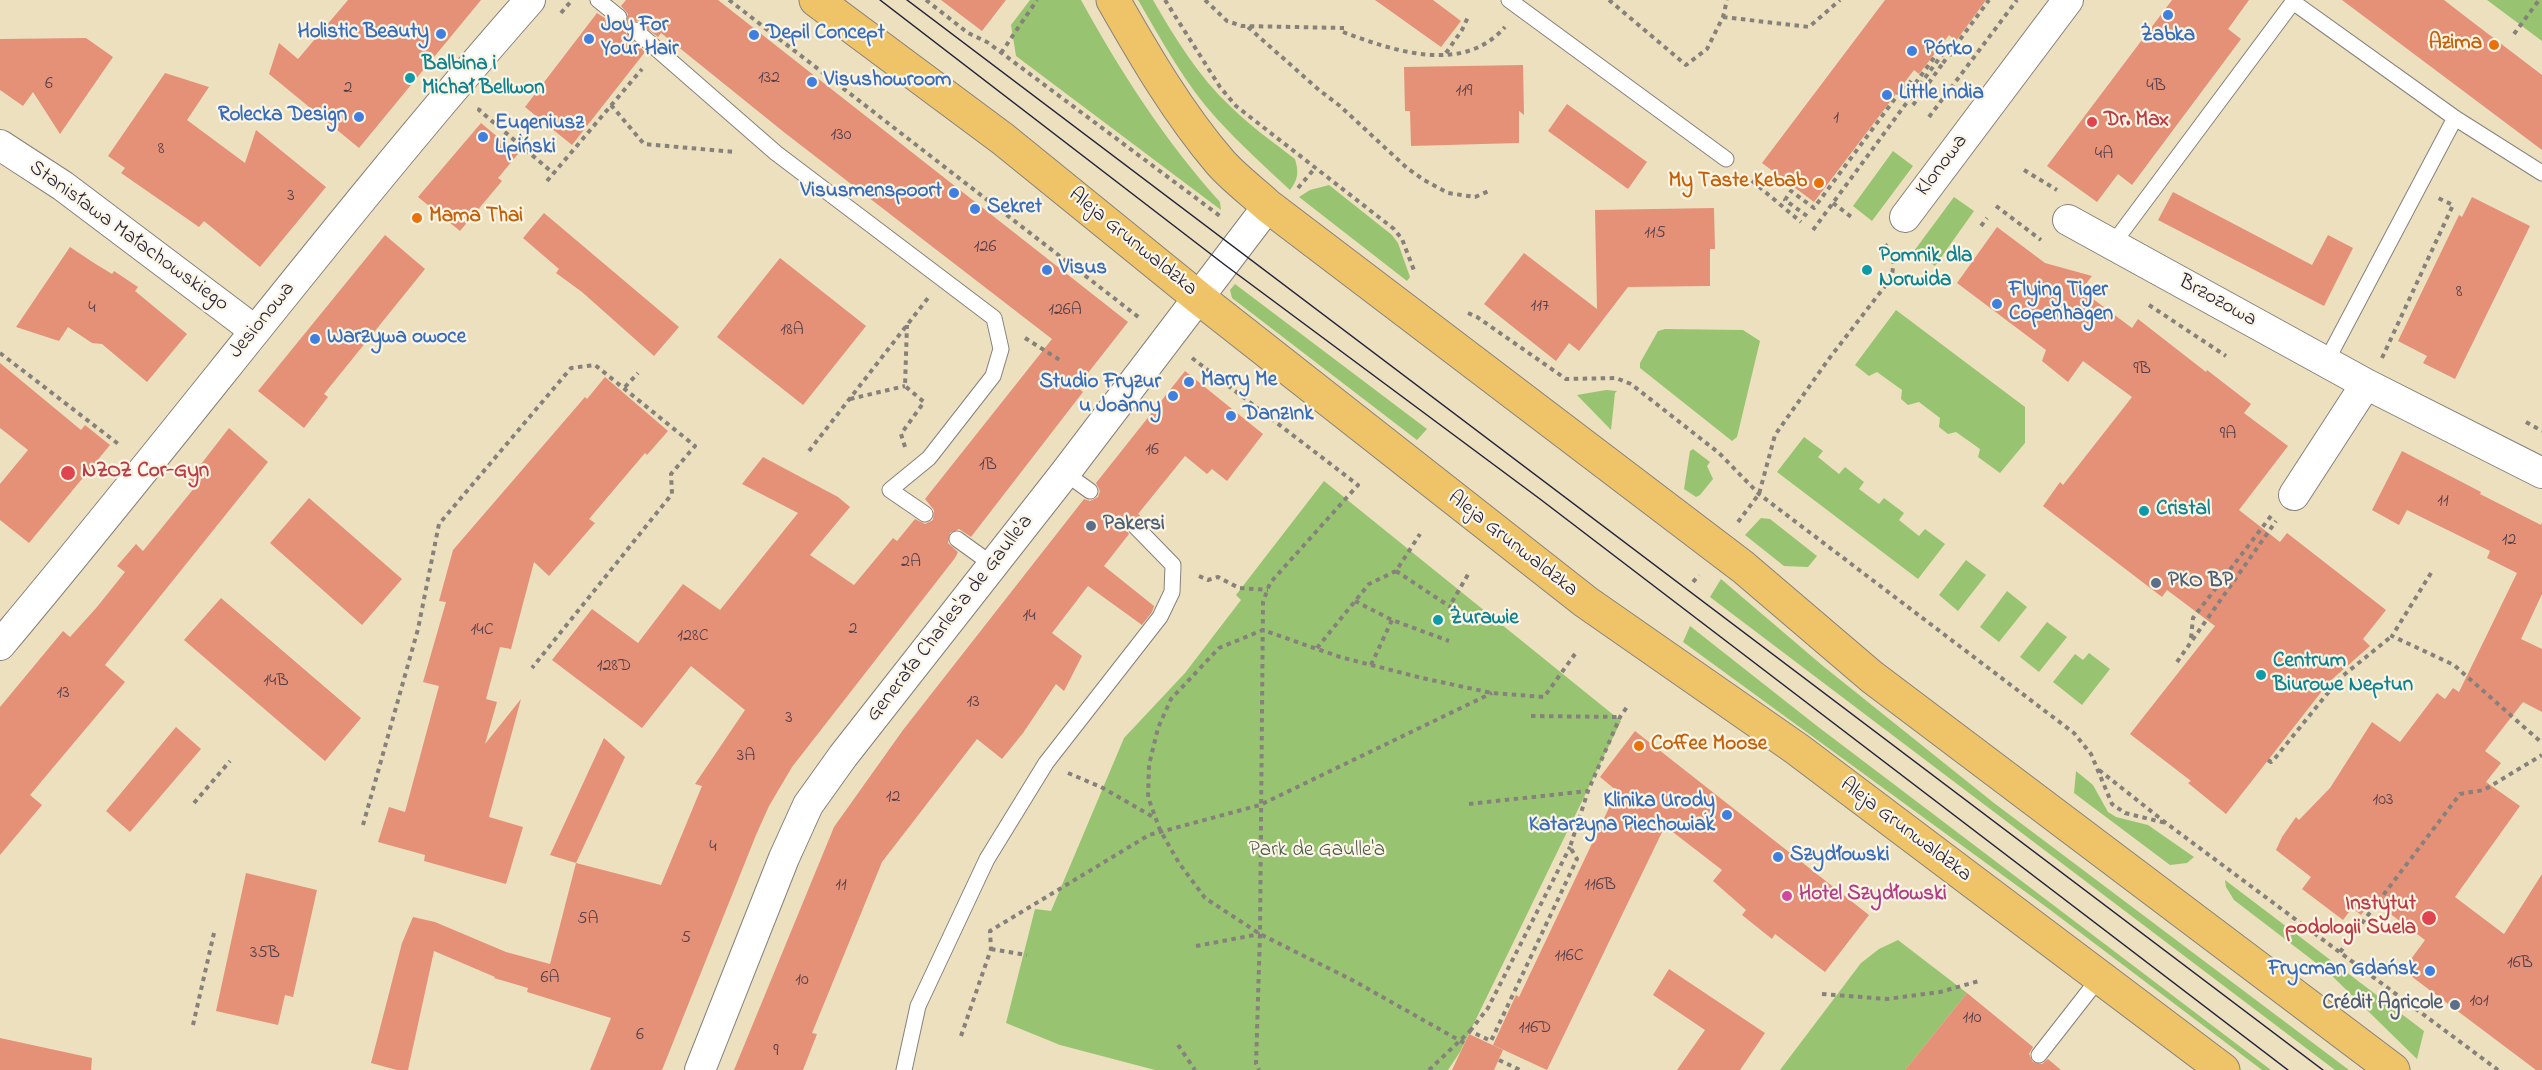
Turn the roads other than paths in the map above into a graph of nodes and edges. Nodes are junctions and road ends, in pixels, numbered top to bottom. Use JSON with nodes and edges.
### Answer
{"nodes":[{"id":1,"x":530,"y":0,"type":"edge"},
{"id":2,"x":598,"y":0,"type":"edge"},
{"id":3,"x":816,"y":0,"type":"edge"},
{"id":4,"x":1113,"y":0,"type":"edge"},
{"id":5,"x":2068,"y":0,"type":"edge"},
{"id":6,"x":1515,"y":4,"type":"edge"},
{"id":7,"x":619,"y":17,"type":"dead end"},
{"id":8,"x":635,"y":30,"type":"dead end"},
{"id":9,"x":2455,"y":118,"type":"junction"},
{"id":10,"x":0,"y":145,"type":"edge"},
{"id":11,"x":1726,"y":159,"type":"road end"},
{"id":12,"x":2542,"y":173,"type":"edge"},
{"id":13,"x":1281,"y":200,"type":"junction"},
{"id":14,"x":1905,"y":217,"type":"dead end"},
{"id":15,"x":2068,"y":220,"type":"dead end"},
{"id":16,"x":2112,"y":244,"type":"junction"},
{"id":17,"x":1199,"y":298,"type":"junction"},
{"id":18,"x":254,"y":330,"type":"junction"},
{"id":19,"x":2326,"y":362,"type":"junction"},
{"id":20,"x":2372,"y":374,"type":"junction"},
{"id":21,"x":1065,"y":473,"type":"junction"},
{"id":22,"x":2542,"y":473,"type":"edge"},
{"id":23,"x":1090,"y":491,"type":"dead end"},
{"id":24,"x":2294,"y":495,"type":"road end"},
{"id":25,"x":925,"y":514,"type":"dead end"},
{"id":26,"x":1135,"y":526,"type":"dead end"},
{"id":27,"x":957,"y":539,"type":"dead end"},
{"id":28,"x":993,"y":565,"type":"junction"},
{"id":29,"x":0,"y":645,"type":"edge"},
{"id":30,"x":2100,"y":977,"type":"junction"},
{"id":31,"x":2039,"y":1055,"type":"dead end"},
{"id":32,"x":700,"y":1070,"type":"edge"},
{"id":33,"x":904,"y":1070,"type":"edge"},
{"id":34,"x":2223,"y":1070,"type":"edge"},
{"id":35,"x":2393,"y":1070,"type":"edge"}],
"edges":[{"from":1,"to":18,"type":"street","name":"Jesionowa"},
{"from":2,"to":7,"type":"lane"},
{"from":3,"to":17,"type":"main road","name":"Aleja Grunwaldzka"},
{"from":4,"to":13,"type":"main road"},
{"from":5,"to":14,"type":"street","name":"Klonowa"},
{"from":6,"to":11,"type":"lane"},
{"from":8,"to":25,"type":"lane"},
{"from":9,"to":12,"type":"lane"},
{"from":9,"to":16,"type":"lane"},
{"from":9,"to":19,"type":"lane"},
{"from":10,"to":18,"type":"street","name":"Stanisława Małachowskiego"},
{"from":13,"to":17,"type":"street","name":"Generała Charles'a de Gaulle'a"},
{"from":13,"to":35,"type":"main road"},
{"from":15,"to":16,"type":"street","name":"Brzozowa"},
{"from":16,"to":19,"type":"street","name":"Brzozowa"},
{"from":17,"to":21,"type":"street","name":"Generała Charles'a de Gaulle'a"},
{"from":17,"to":30,"type":"main road","name":"Aleja Grunwaldzka"},
{"from":18,"to":29,"type":"street","name":"Jesionowa"},
{"from":19,"to":20,"type":"street","name":"Brzozowa"},
{"from":20,"to":22,"type":"street","name":"Brzozowa"},
{"from":20,"to":24,"type":"street"},
{"from":21,"to":23,"type":"lane"},
{"from":21,"to":28,"type":"street","name":"Generała Charles'a de Gaulle'a"},
{"from":26,"to":33,"type":"lane"},
{"from":27,"to":28,"type":"lane"},
{"from":28,"to":32,"type":"street","name":"Generała Charles'a de Gaulle'a"},
{"from":30,"to":31,"type":"lane"},
{"from":30,"to":34,"type":"main road","name":"Aleja Grunwaldzka"}]}
